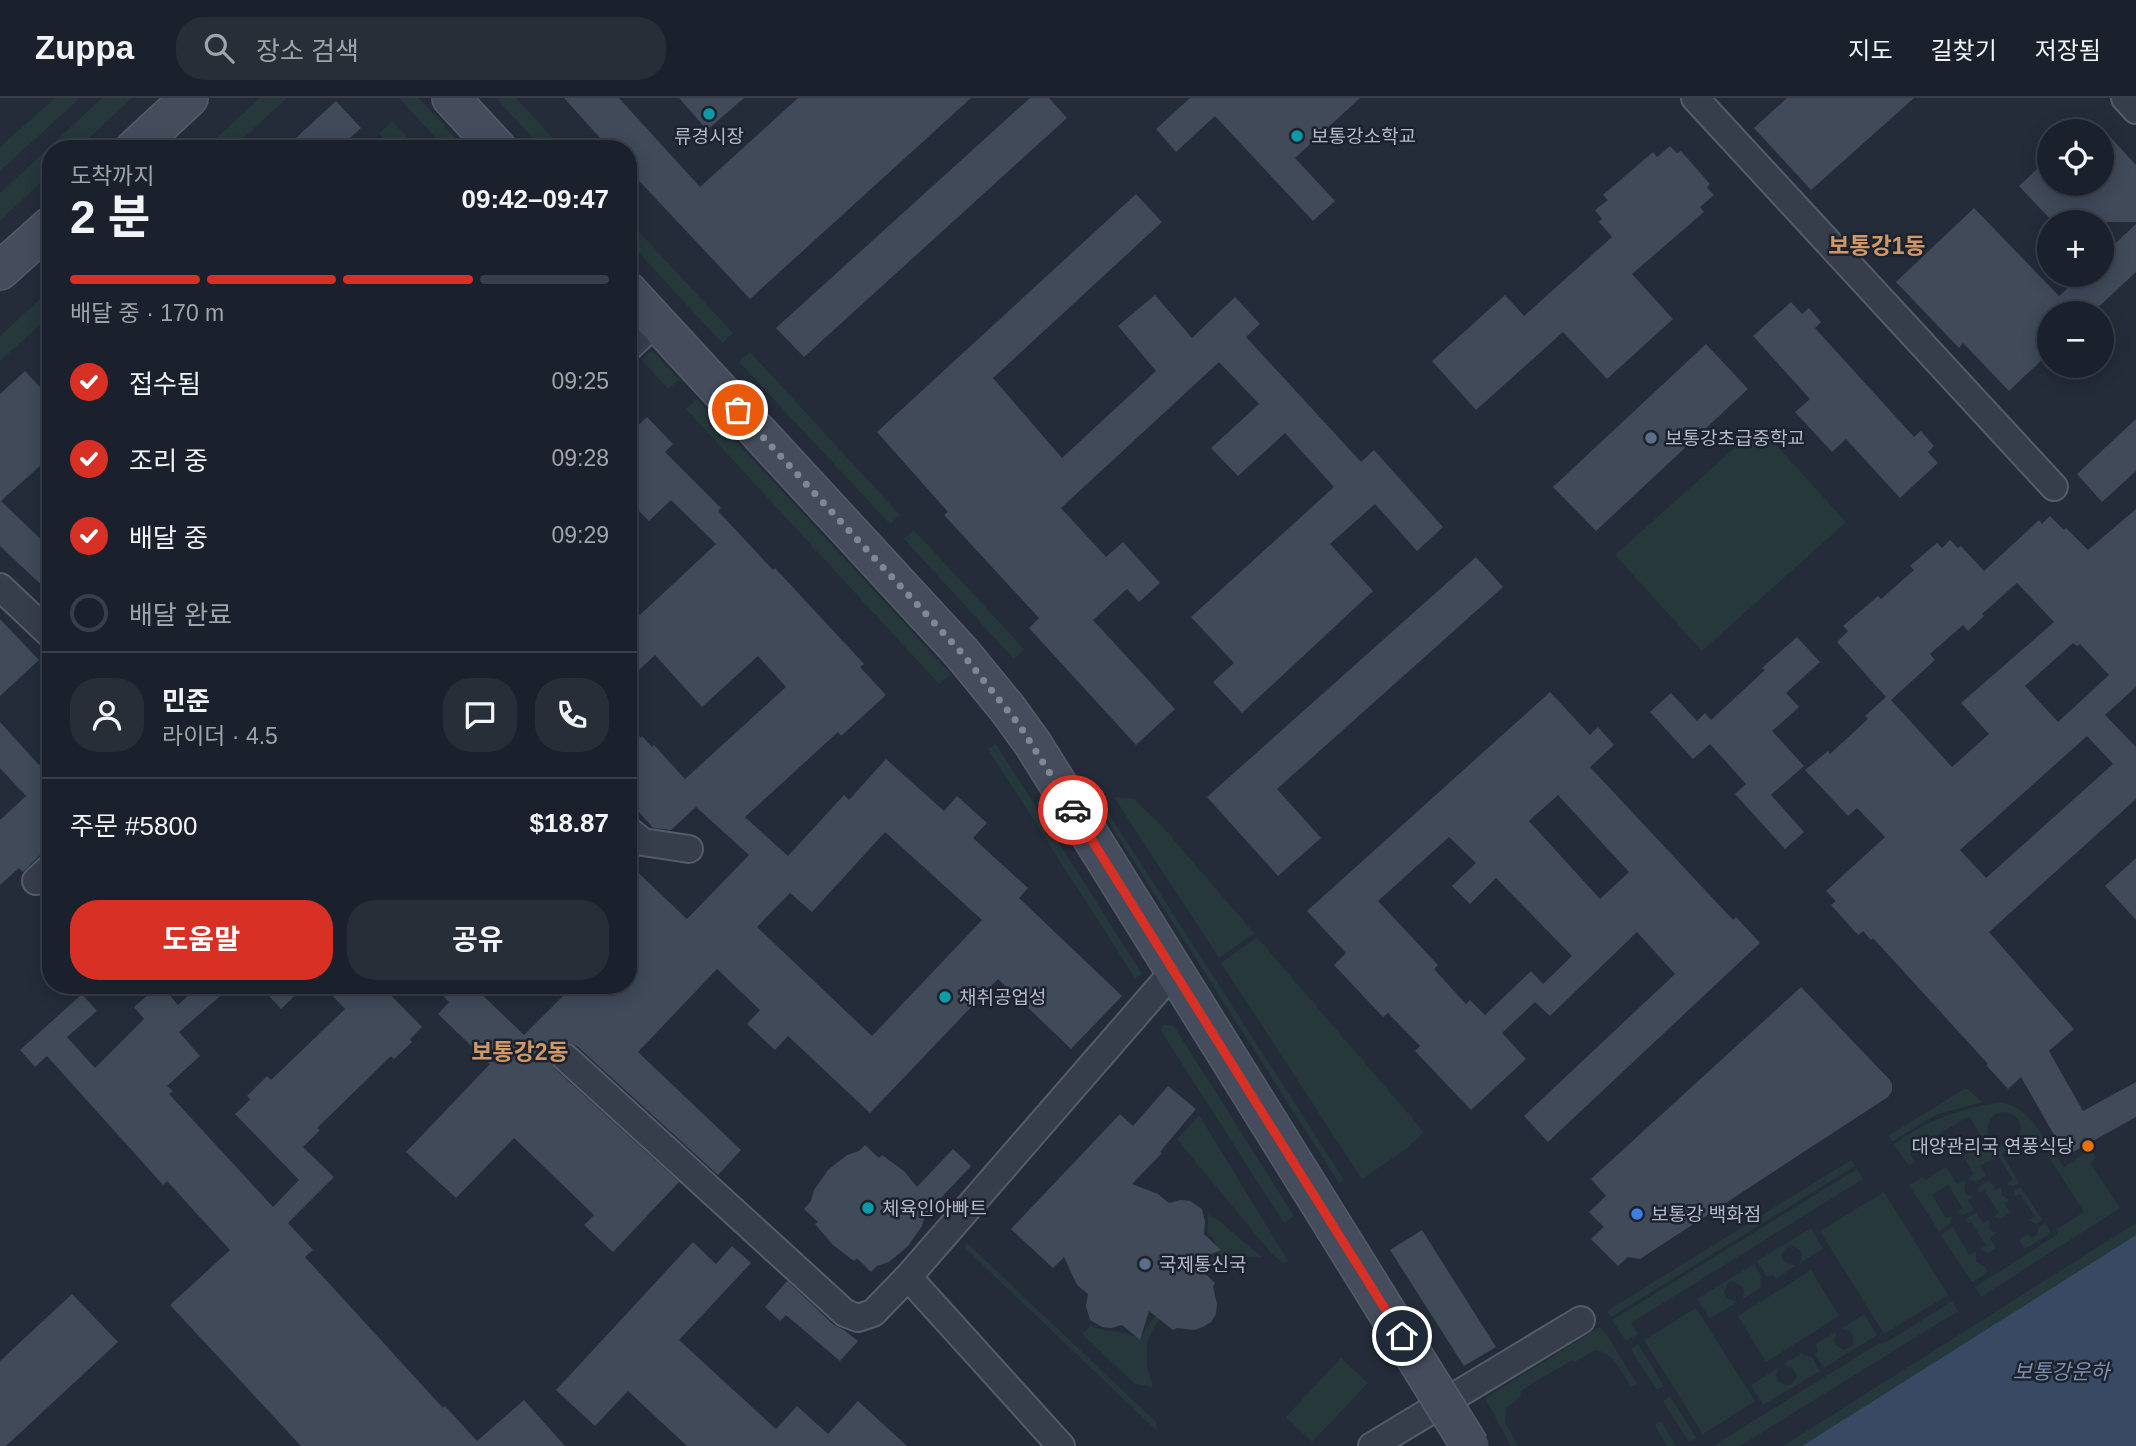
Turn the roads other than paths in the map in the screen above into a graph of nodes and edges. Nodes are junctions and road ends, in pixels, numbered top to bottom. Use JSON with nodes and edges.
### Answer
{"nodes":[{"id":1,"x":190,"y":98,"type":"edge"},
{"id":2,"x":451,"y":98,"type":"edge"},
{"id":3,"x":1695,"y":98,"type":"edge"},
{"id":4,"x":2125,"y":98,"type":"edge"},
{"id":5,"x":2136,"y":110,"type":"edge"},
{"id":6,"x":144,"y":140,"type":"edge"},
{"id":7,"x":490,"y":140,"type":"edge"},
{"id":8,"x":42,"y":233,"type":"edge"},
{"id":9,"x":0,"y":271,"type":"edge"},
{"id":10,"x":637,"y":301,"type":"edge"},
{"id":11,"x":656,"y":322,"type":"junction"},
{"id":12,"x":637,"y":340,"type":"edge"},
{"id":13,"x":2054,"y":487,"type":"dead end"},
{"id":14,"x":0,"y":587,"type":"edge"},
{"id":15,"x":42,"y":627,"type":"edge"},
{"id":16,"x":637,"y":837,"type":"edge"},
{"id":17,"x":689,"y":849,"type":"dead end"},
{"id":18,"x":1173,"y":972,"type":"junction"},
{"id":19,"x":566,"y":1058,"type":"dead end"},
{"id":20,"x":908,"y":1277,"type":"junction"},
{"id":21,"x":1581,"y":1320,"type":"dead end"},
{"id":22,"x":1061,"y":1446,"type":"edge"},
{"id":23,"x":1372,"y":1446,"type":"edge"},
{"id":24,"x":1470,"y":1446,"type":"edge"}],
"edges":[{"from":1,"to":6,"type":"street"},
{"from":2,"to":7,"type":"street"},
{"from":3,"to":13,"type":"street"},
{"from":4,"to":5,"type":"street"},
{"from":8,"to":9,"type":"street"},
{"from":10,"to":11,"type":"street"},
{"from":11,"to":12,"type":"street"},
{"from":11,"to":18,"type":"street"},
{"from":14,"to":15,"type":"street"},
{"from":16,"to":17,"type":"street"},
{"from":18,"to":20,"type":"street"},
{"from":18,"to":24,"type":"street","bridge":true},
{"from":19,"to":20,"type":"street"},
{"from":20,"to":22,"type":"street"},
{"from":21,"to":23,"type":"street"}]}
